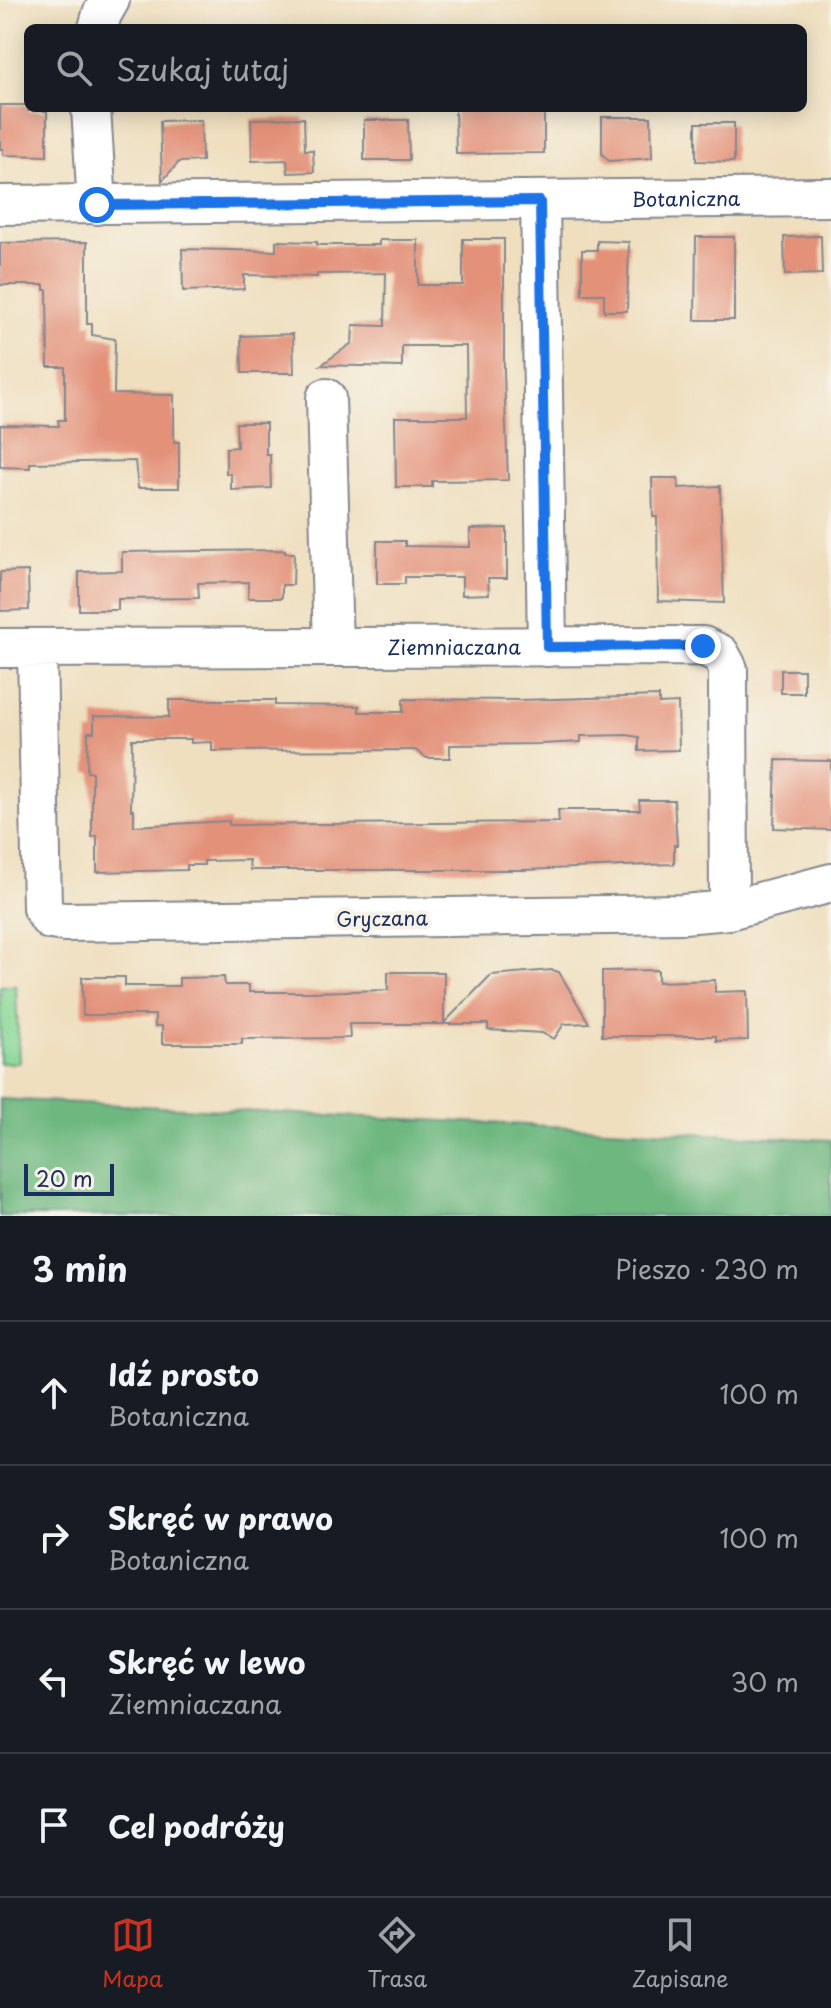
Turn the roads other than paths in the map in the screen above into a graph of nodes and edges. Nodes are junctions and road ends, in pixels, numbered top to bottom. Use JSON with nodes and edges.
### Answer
{"nodes":[{"id":1,"x":110,"y":0,"type":"edge"},
{"id":2,"x":99,"y":24,"type":"edge"},
{"id":3,"x":91,"y":112,"type":"edge"},
{"id":4,"x":831,"y":197,"type":"edge"},
{"id":5,"x":540,"y":201,"type":"junction"},
{"id":6,"x":0,"y":205,"type":"edge"},
{"id":7,"x":97,"y":205,"type":"junction"},
{"id":8,"x":326,"y":398,"type":"dead end"},
{"id":9,"x":333,"y":647,"type":"junction"},
{"id":10,"x":547,"y":647,"type":"junction"},
{"id":11,"x":18,"y":648,"type":"edge"},
{"id":12,"x":831,"y":883,"type":"edge"},
{"id":13,"x":729,"y":910,"type":"junction"}],
"edges":[{"from":1,"to":2,"type":"street"},
{"from":3,"to":7,"type":"street"},
{"from":4,"to":5,"type":"street","name":"Botaniczna"},
{"from":5,"to":7,"type":"street","name":"Botaniczna"},
{"from":5,"to":10,"type":"street"},
{"from":6,"to":7,"type":"street","name":"Botaniczna"},
{"from":8,"to":9,"type":"street"},
{"from":9,"to":10,"type":"street","name":"Ziemniaczana"},
{"from":9,"to":11,"type":"street","name":"Ziemniaczana"},
{"from":10,"to":13,"type":"street","name":"Ziemniaczana"},
{"from":11,"to":13,"type":"street","name":"Gryczana"},
{"from":12,"to":13,"type":"street"}]}
